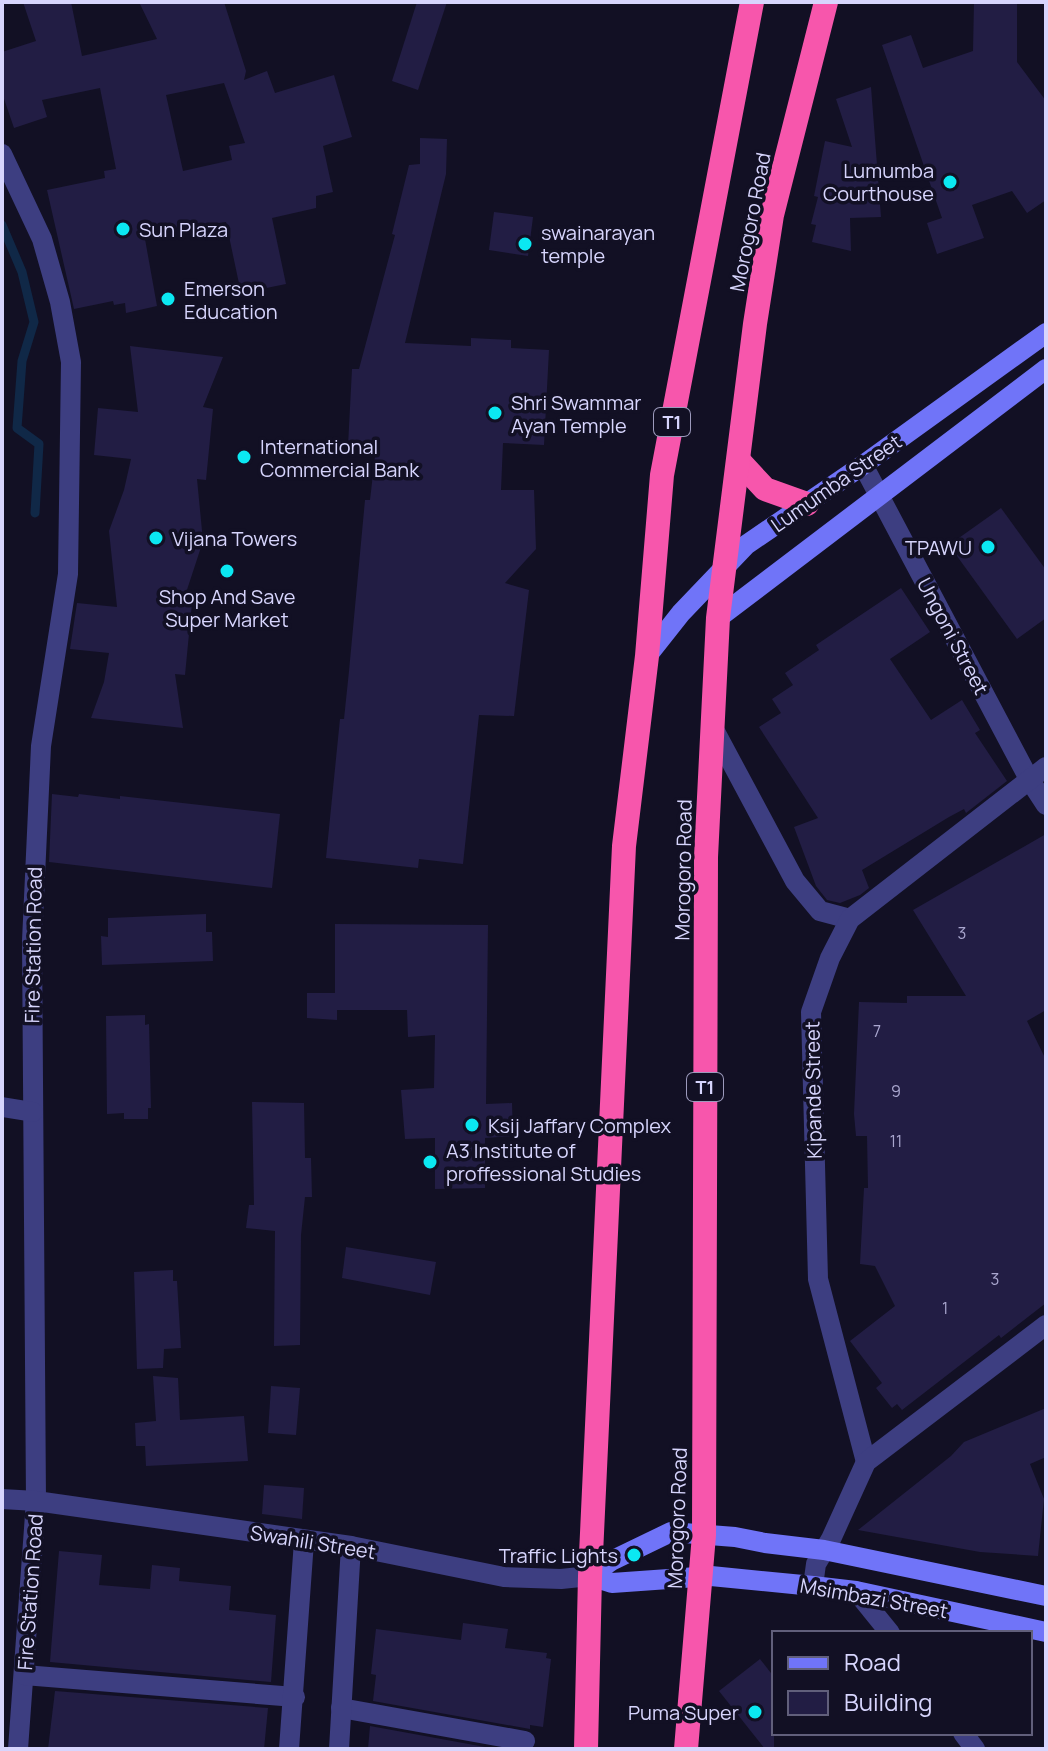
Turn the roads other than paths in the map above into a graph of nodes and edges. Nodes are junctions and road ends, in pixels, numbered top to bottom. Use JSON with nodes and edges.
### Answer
{"nodes":[{"id":1,"x":752,"y":2,"type":"edge"},
{"id":2,"x":826,"y":2,"type":"edge"},
{"id":3,"x":2,"y":154,"type":"edge"},
{"id":4,"x":1046,"y":333,"type":"edge"},
{"id":5,"x":1046,"y":369,"type":"edge"},
{"id":6,"x":739,"y":461,"type":"junction"},
{"id":7,"x":863,"y":465,"type":"junction"},
{"id":8,"x":879,"y":498,"type":"junction"},
{"id":9,"x":807,"y":504,"type":"junction"},
{"id":10,"x":725,"y":566,"type":"junction"},
{"id":11,"x":718,"y":618,"type":"junction"},
{"id":12,"x":647,"y":656,"type":"junction"},
{"id":13,"x":711,"y":724,"type":"junction"},
{"id":14,"x":1037,"y":773,"type":"edge"},
{"id":15,"x":1046,"y":805,"type":"edge"},
{"id":16,"x":850,"y":919,"type":"junction"},
{"id":17,"x":2,"y":1107,"type":"edge"},
{"id":18,"x":33,"y":1112,"type":"junction"},
{"id":19,"x":1046,"y":1325,"type":"edge"},
{"id":20,"x":866,"y":1462,"type":"junction"},
{"id":21,"x":2,"y":1499,"type":"edge"},
{"id":22,"x":36,"y":1501,"type":"junction"},
{"id":23,"x":704,"y":1535,"type":"junction"},
{"id":24,"x":304,"y":1541,"type":"junction"},
{"id":25,"x":351,"y":1546,"type":"junction"},
{"id":26,"x":824,"y":1550,"type":"junction"},
{"id":27,"x":590,"y":1576,"type":"junction"},
{"id":28,"x":701,"y":1576,"type":"junction"},
{"id":29,"x":813,"y":1586,"type":"junction"},
{"id":30,"x":856,"y":1591,"type":"junction"},
{"id":31,"x":1046,"y":1596,"type":"edge"},
{"id":32,"x":888,"y":1631,"type":"edge"},
{"id":33,"x":1046,"y":1632,"type":"edge"},
{"id":34,"x":24,"y":1675,"type":"junction"},
{"id":35,"x":295,"y":1697,"type":"junction"},
{"id":36,"x":341,"y":1708,"type":"junction"},
{"id":37,"x":525,"y":1741,"type":"dead end"},
{"id":38,"x":18,"y":1749,"type":"edge"},
{"id":39,"x":289,"y":1749,"type":"edge"},
{"id":40,"x":339,"y":1749,"type":"edge"},
{"id":41,"x":586,"y":1749,"type":"edge"},
{"id":42,"x":686,"y":1749,"type":"edge"}],
"edges":[{"from":1,"to":12,"type":"highway","name":"Morogoro Road","number":"T1"},
{"from":2,"to":6,"type":"highway","name":"Morogoro Road","number":"T1"},
{"from":3,"to":18,"type":"street","name":"Fire Station Road"},
{"from":4,"to":7,"type":"street","name":"Lumumba Street"},
{"from":5,"to":8,"type":"street","name":"Lumumba Street"},
{"from":6,"to":9,"type":"highway"},
{"from":6,"to":10,"type":"highway","name":"Morogoro Road","number":"T1"},
{"from":7,"to":8,"type":"street","name":"Ungoni Street"},
{"from":7,"to":9,"type":"street","name":"Lumumba Street"},
{"from":8,"to":11,"type":"street","name":"Lumumba Street"},
{"from":8,"to":14,"type":"street","name":"Ungoni Street"},
{"from":9,"to":10,"type":"street","name":"Lumumba Street"},
{"from":10,"to":11,"type":"highway","name":"Morogoro Road","number":"T1"},
{"from":10,"to":12,"type":"street","name":"Lumumba Street"},
{"from":11,"to":13,"type":"highway","name":"Morogoro Road","number":"T1"},
{"from":12,"to":27,"type":"highway","name":"Morogoro Road","number":"T1"},
{"from":13,"to":16,"type":"street"},
{"from":13,"to":23,"type":"highway","name":"Morogoro Road","number":"T1"},
{"from":14,"to":15,"type":"street","name":"Ungoni Street"},
{"from":14,"to":16,"type":"street","name":"Kipande Street"},
{"from":16,"to":20,"type":"street","name":"Kipande Street"},
{"from":17,"to":18,"type":"street"},
{"from":18,"to":22,"type":"street","name":"Fire Station Road"},
{"from":19,"to":20,"type":"street"},
{"from":20,"to":26,"type":"street"},
{"from":21,"to":22,"type":"street","name":"Swahili Street"},
{"from":22,"to":24,"type":"street","name":"Swahili Street"},
{"from":22,"to":34,"type":"street","name":"Fire Station Road"},
{"from":23,"to":26,"type":"street","name":"Msimbazi Street"},
{"from":23,"to":27,"type":"street","name":"Msimbazi Street"},
{"from":23,"to":28,"type":"highway","name":"Morogoro Road","number":"T1"},
{"from":24,"to":25,"type":"street","name":"Swahili Street"},
{"from":24,"to":35,"type":"street"},
{"from":25,"to":27,"type":"street","name":"Swahili Street"},
{"from":25,"to":36,"type":"street"},
{"from":26,"to":29,"type":"street"},
{"from":26,"to":31,"type":"street","name":"Msimbazi Street"},
{"from":27,"to":28,"type":"street","name":"Msimbazi Street"},
{"from":27,"to":41,"type":"highway","name":"Morogoro Road","number":"T1"},
{"from":28,"to":29,"type":"street","name":"Msimbazi Street"},
{"from":28,"to":42,"type":"highway","name":"Morogoro Road","number":"T1"},
{"from":29,"to":30,"type":"street","name":"Msimbazi Street"},
{"from":30,"to":32,"type":"street"},
{"from":30,"to":33,"type":"street","name":"Msimbazi Street"},
{"from":34,"to":35,"type":"street"},
{"from":34,"to":38,"type":"street","name":"Fire Station Road"},
{"from":35,"to":39,"type":"street"},
{"from":36,"to":37,"type":"street"},
{"from":36,"to":40,"type":"street"}]}
